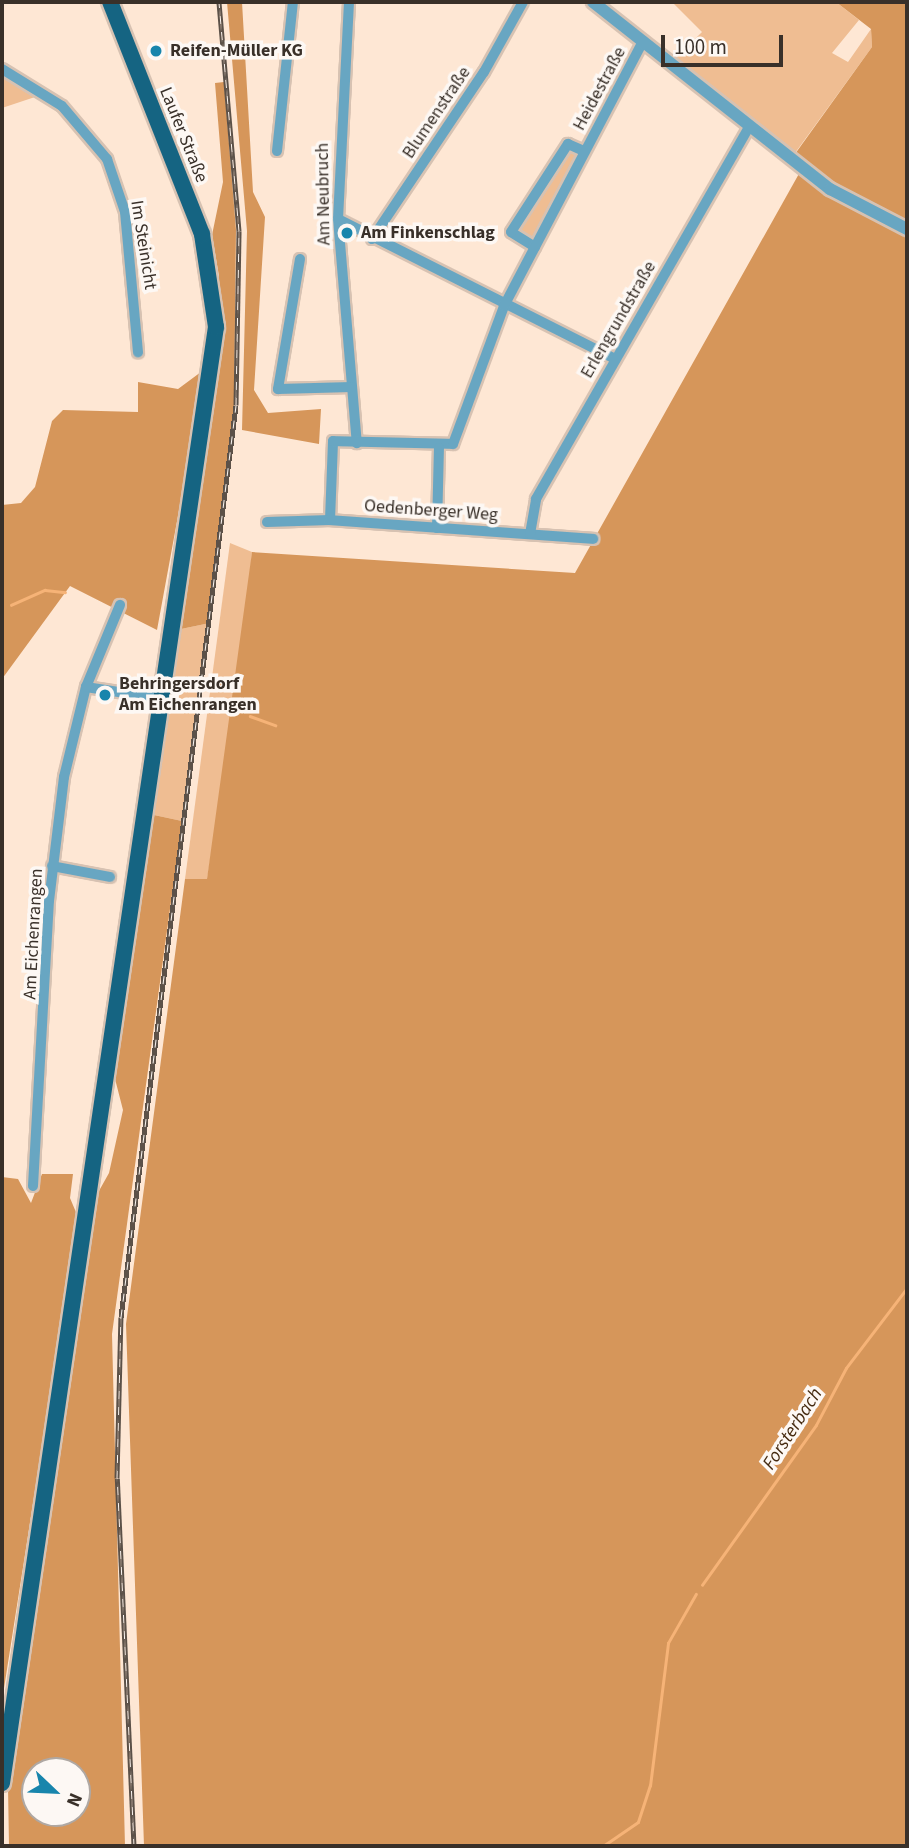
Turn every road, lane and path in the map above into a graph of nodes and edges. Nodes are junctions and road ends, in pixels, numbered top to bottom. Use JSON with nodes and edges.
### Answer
{"nodes":[{"id":1,"x":110,"y":2,"type":"edge"},
{"id":2,"x":293,"y":2,"type":"edge"},
{"id":3,"x":349,"y":2,"type":"edge"},
{"id":4,"x":523,"y":2,"type":"edge"},
{"id":5,"x":593,"y":2,"type":"edge"},
{"id":6,"x":643,"y":41,"type":"junction"},
{"id":7,"x":2,"y":69,"type":"edge"},
{"id":8,"x":749,"y":127,"type":"junction"},
{"id":9,"x":277,"y":151,"type":"dead end"},
{"id":10,"x":584,"y":151,"type":"junction"},
{"id":11,"x":338,"y":219,"type":"junction"},
{"id":12,"x":907,"y":229,"type":"edge"},
{"id":13,"x":372,"y":239,"type":"junction"},
{"id":14,"x":535,"y":247,"type":"junction"},
{"id":15,"x":300,"y":259,"type":"dead end"},
{"id":16,"x":504,"y":306,"type":"junction"},
{"id":17,"x":138,"y":352,"type":"dead end"},
{"id":18,"x":615,"y":359,"type":"junction"},
{"id":19,"x":352,"y":387,"type":"junction"},
{"id":20,"x":357,"y":443,"type":"junction"},
{"id":21,"x":439,"y":448,"type":"junction"},
{"id":22,"x":330,"y":520,"type":"junction"},
{"id":23,"x":267,"y":522,"type":"dead end"},
{"id":24,"x":437,"y":528,"type":"junction"},
{"id":25,"x":530,"y":534,"type":"junction"},
{"id":26,"x":593,"y":539,"type":"dead end"},
{"id":27,"x":120,"y":605,"type":"dead end"},
{"id":28,"x":86,"y":687,"type":"junction"},
{"id":29,"x":164,"y":699,"type":"junction"},
{"id":30,"x":52,"y":866,"type":"junction"},
{"id":31,"x":110,"y":877,"type":"dead end"},
{"id":32,"x":33,"y":1186,"type":"dead end"},
{"id":33,"x":2,"y":1783,"type":"edge"}],
"edges":[{"from":1,"to":29,"type":"main road","name":"Laufer Straße"},
{"from":2,"to":9,"type":"street"},
{"from":3,"to":11,"type":"street","name":"Am Neubruch"},
{"from":4,"to":13,"type":"street","name":"Blumenstraße"},
{"from":5,"to":6,"type":"street"},
{"from":6,"to":8,"type":"street"},
{"from":6,"to":10,"type":"street","name":"Heidestraße"},
{"from":7,"to":17,"type":"street","name":"Im Steinicht"},
{"from":8,"to":12,"type":"street"},
{"from":8,"to":18,"type":"street","name":"Erlengrundstraße"},
{"from":10,"to":14,"type":"street","name":"Heidestraße"},
{"from":10,"to":14,"type":"street","name":"Heidestraße"},
{"from":11,"to":13,"type":"street"},
{"from":11,"to":19,"type":"street","name":"Am Neubruch"},
{"from":13,"to":16,"type":"street"},
{"from":14,"to":16,"type":"street","name":"Heidestraße"},
{"from":15,"to":19,"type":"street","name":"Am Neubruch"},
{"from":16,"to":18,"type":"street"},
{"from":16,"to":21,"type":"street","name":"Heidestraße"},
{"from":18,"to":25,"type":"street","name":"Erlengrundstraße"},
{"from":19,"to":20,"type":"street","name":"Am Neubruch"},
{"from":20,"to":21,"type":"street"},
{"from":20,"to":22,"type":"street"},
{"from":21,"to":24,"type":"street"},
{"from":22,"to":23,"type":"street","name":"Oedenberger Weg"},
{"from":22,"to":24,"type":"street","name":"Oedenberger Weg"},
{"from":24,"to":25,"type":"street","name":"Oedenberger Weg"},
{"from":25,"to":26,"type":"street","name":"Oedenberger Weg"},
{"from":27,"to":28,"type":"street","name":"Am Eichenrangen"},
{"from":28,"to":29,"type":"street"},
{"from":28,"to":30,"type":"street","name":"Am Eichenrangen"},
{"from":29,"to":33,"type":"main road","name":"Laufer Straße"},
{"from":30,"to":31,"type":"street"},
{"from":30,"to":32,"type":"street","name":"Am Eichenrangen"}]}
